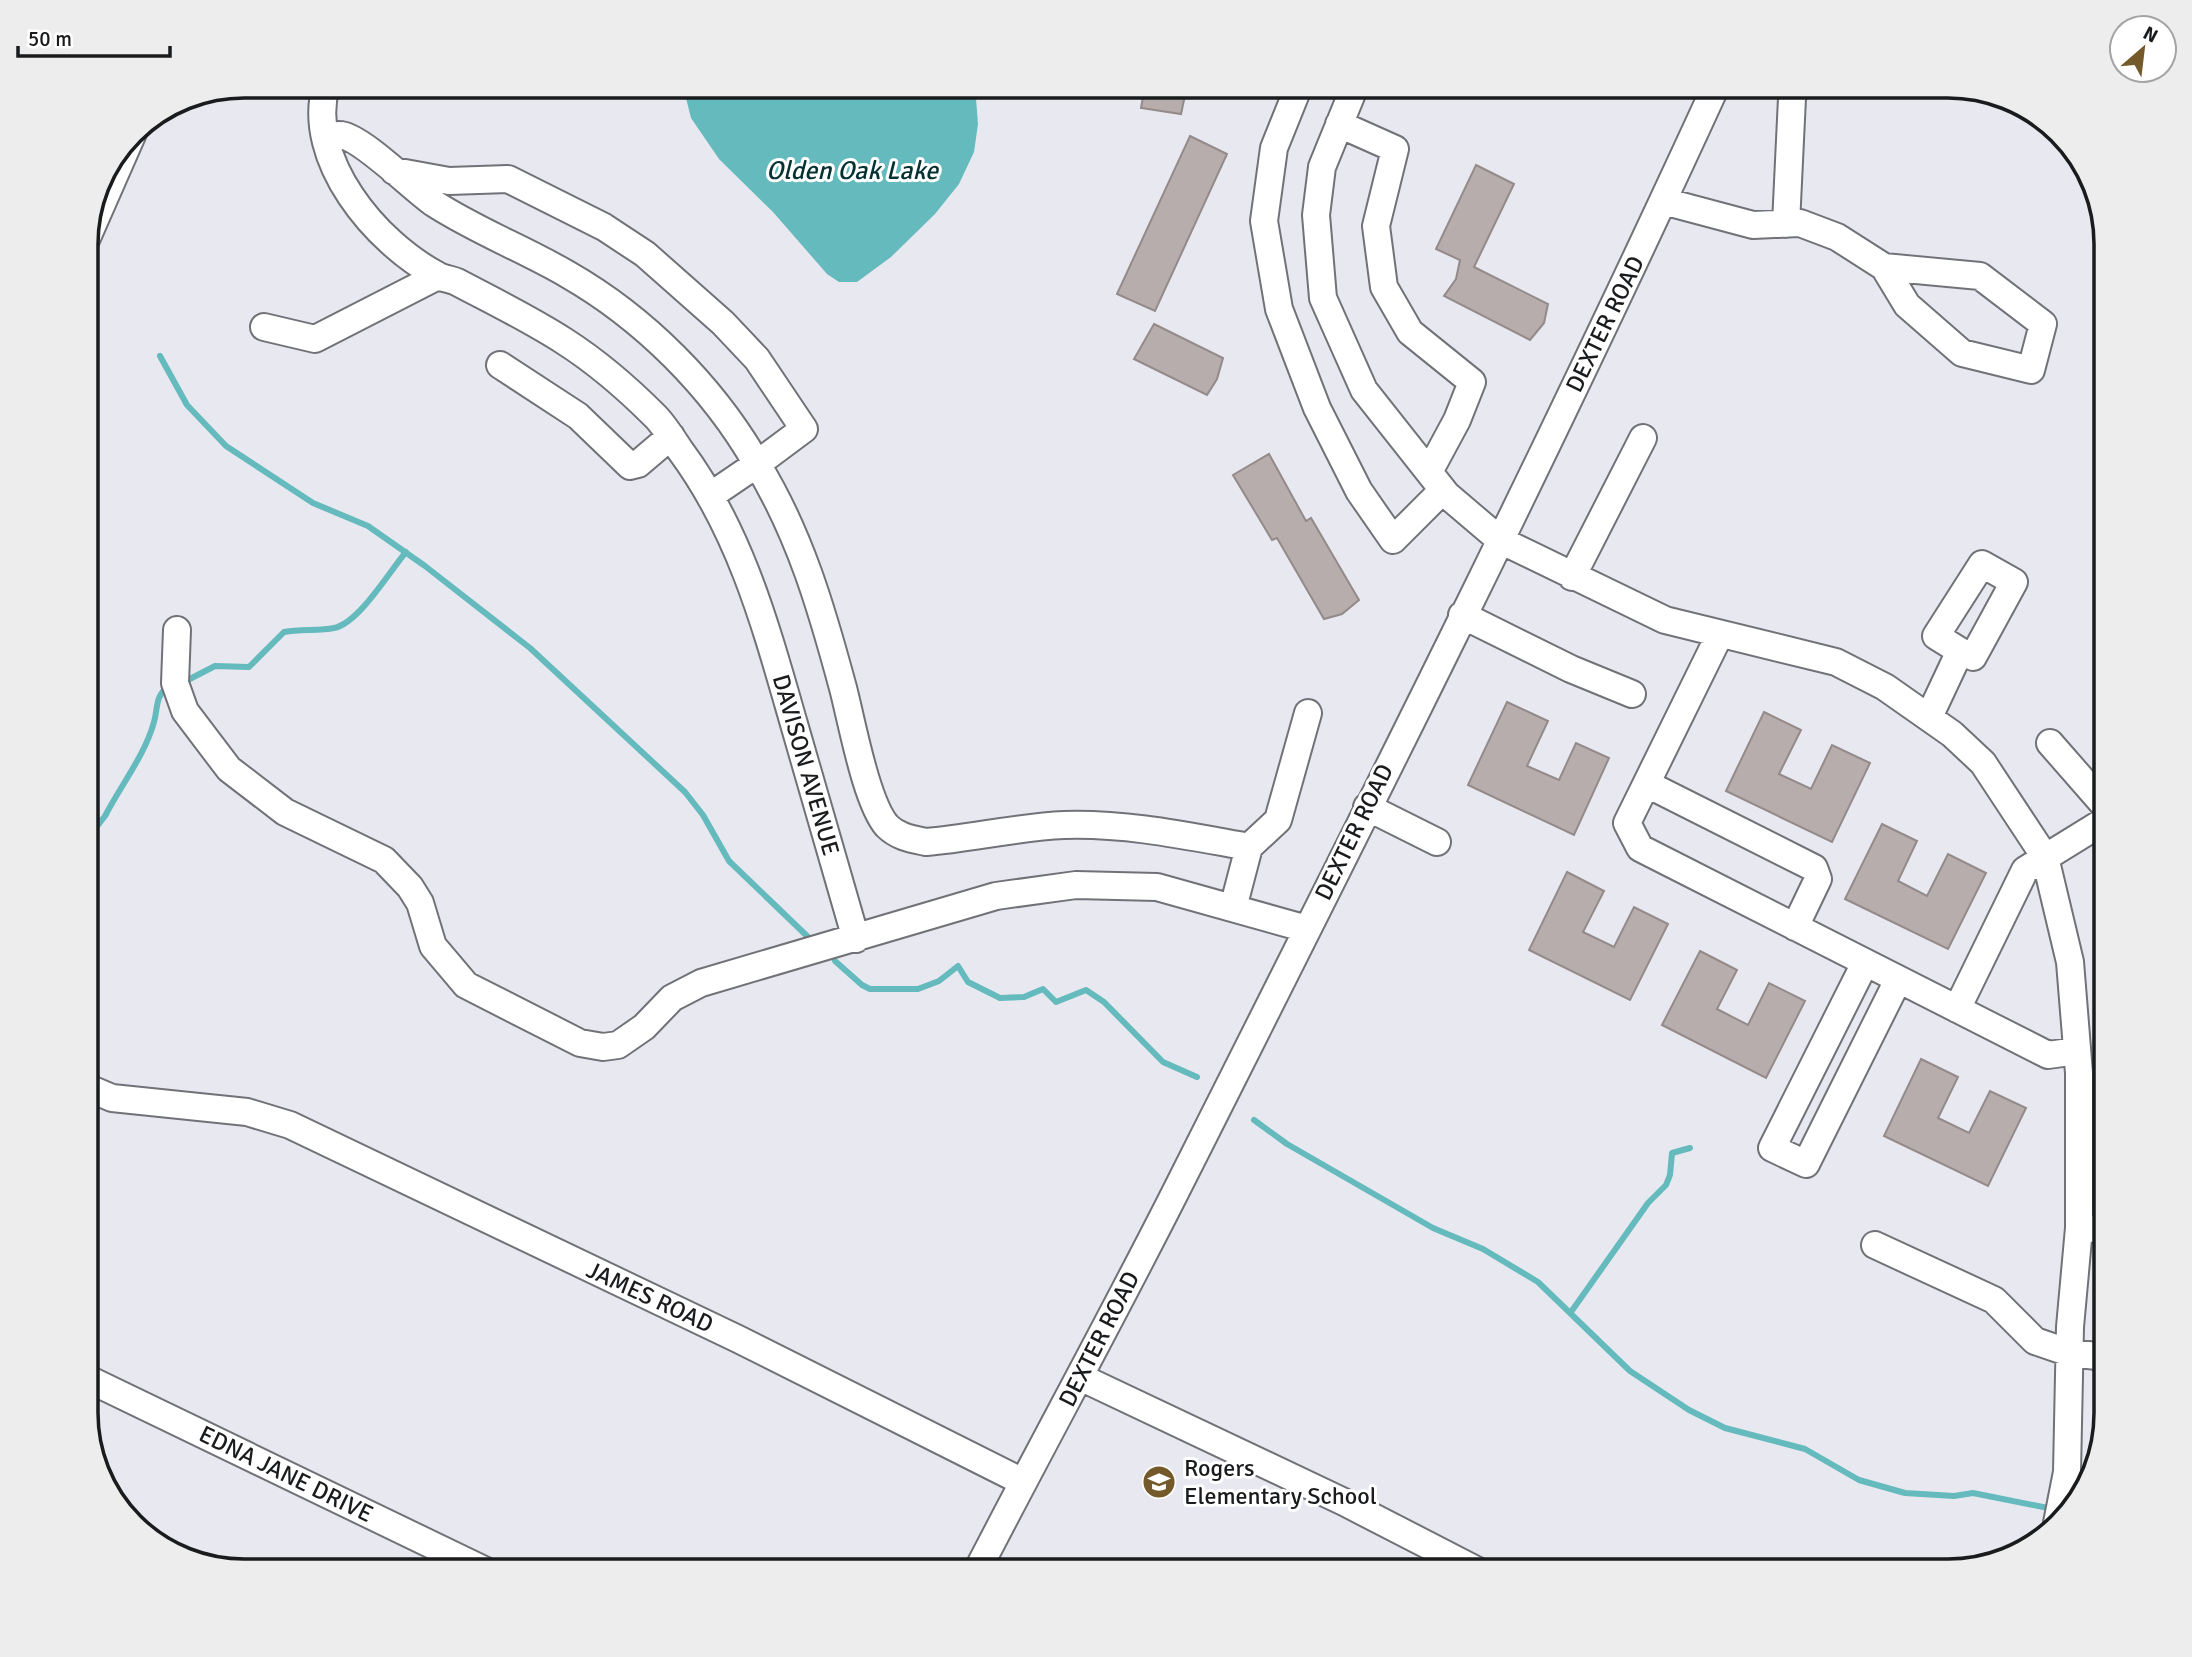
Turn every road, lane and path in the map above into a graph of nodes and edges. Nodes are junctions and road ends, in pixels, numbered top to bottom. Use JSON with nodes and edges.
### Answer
{"nodes":[{"id":1,"x":324,"y":98,"type":"edge"},
{"id":2,"x":1294,"y":98,"type":"edge"},
{"id":3,"x":1349,"y":98,"type":"edge"},
{"id":4,"x":1710,"y":98,"type":"edge"},
{"id":5,"x":1792,"y":98,"type":"edge"},
{"id":6,"x":1339,"y":124,"type":"junction"},
{"id":7,"x":326,"y":137,"type":"junction"},
{"id":8,"x":394,"y":171,"type":"junction"},
{"id":9,"x":1663,"y":201,"type":"junction"},
{"id":10,"x":1786,"y":224,"type":"junction"},
{"id":11,"x":1884,"y":267,"type":"junction"},
{"id":12,"x":438,"y":276,"type":"junction"},
{"id":13,"x":264,"y":327,"type":"dead end"},
{"id":14,"x":500,"y":365,"type":"dead end"},
{"id":15,"x":671,"y":436,"type":"junction"},
{"id":16,"x":1643,"y":438,"type":"dead end"},
{"id":17,"x":757,"y":464,"type":"junction"},
{"id":18,"x":1436,"y":481,"type":"junction"},
{"id":19,"x":710,"y":496,"type":"junction"},
{"id":20,"x":1500,"y":540,"type":"junction"},
{"id":21,"x":1572,"y":577,"type":"junction"},
{"id":22,"x":1462,"y":615,"type":"junction"},
{"id":23,"x":177,"y":631,"type":"dead end"},
{"id":24,"x":1720,"y":634,"type":"junction"},
{"id":25,"x":1960,"y":650,"type":"dead end"},
{"id":26,"x":1632,"y":694,"type":"dead end"},
{"id":27,"x":1308,"y":713,"type":"dead end"},
{"id":28,"x":1929,"y":717,"type":"junction"},
{"id":29,"x":2050,"y":743,"type":"dead end"},
{"id":30,"x":1647,"y":783,"type":"junction"},
{"id":31,"x":2094,"y":793,"type":"edge"},
{"id":32,"x":1367,"y":807,"type":"junction"},
{"id":33,"x":2094,"y":827,"type":"edge"},
{"id":34,"x":1437,"y":842,"type":"dead end"},
{"id":35,"x":1249,"y":847,"type":"junction"},
{"id":36,"x":2045,"y":858,"type":"junction"},
{"id":37,"x":1233,"y":908,"type":"junction"},
{"id":38,"x":1795,"y":927,"type":"junction"},
{"id":39,"x":1307,"y":929,"type":"junction"},
{"id":40,"x":856,"y":939,"type":"junction"},
{"id":41,"x":1865,"y":963,"type":"junction"},
{"id":42,"x":1898,"y":980,"type":"junction"},
{"id":43,"x":1957,"y":1009,"type":"junction"},
{"id":44,"x":2077,"y":1051,"type":"junction"},
{"id":45,"x":98,"y":1094,"type":"edge"},
{"id":46,"x":2079,"y":1228,"type":"junction"},
{"id":47,"x":2094,"y":1229,"type":"edge"},
{"id":48,"x":1875,"y":1245,"type":"dead end"},
{"id":49,"x":2070,"y":1353,"type":"junction"},
{"id":50,"x":2094,"y":1356,"type":"edge"},
{"id":51,"x":1080,"y":1377,"type":"junction"},
{"id":52,"x":98,"y":1384,"type":"edge"},
{"id":53,"x":1023,"y":1482,"type":"junction"},
{"id":54,"x":2060,"y":1506,"type":"edge"},
{"id":55,"x":461,"y":1559,"type":"edge"},
{"id":56,"x":983,"y":1559,"type":"edge"},
{"id":57,"x":1455,"y":1559,"type":"edge"}],
"edges":[{"from":1,"to":7,"type":"street","name":"DAVISON AVENUE"},
{"from":2,"to":18,"type":"street"},
{"from":3,"to":6,"type":"street"},
{"from":4,"to":9,"type":"street","name":"DEXTER ROAD"},
{"from":5,"to":10,"type":"street"},
{"from":6,"to":18,"type":"street"},
{"from":6,"to":18,"type":"street"},
{"from":7,"to":8,"type":"street"},
{"from":7,"to":12,"type":"street","name":"DAVISON AVENUE"},
{"from":8,"to":17,"type":"street"},
{"from":8,"to":17,"type":"street"},
{"from":9,"to":10,"type":"street"},
{"from":9,"to":20,"type":"street","name":"DEXTER ROAD"},
{"from":10,"to":11,"type":"street"},
{"from":11,"to":11,"type":"street"},
{"from":12,"to":13,"type":"street"},
{"from":12,"to":15,"type":"street","name":"DAVISON AVENUE"},
{"from":14,"to":15,"type":"street"},
{"from":15,"to":19,"type":"street","name":"DAVISON AVENUE"},
{"from":16,"to":21,"type":"street"},
{"from":17,"to":19,"type":"street"},
{"from":17,"to":35,"type":"street"},
{"from":18,"to":20,"type":"street"},
{"from":19,"to":40,"type":"street","name":"DAVISON AVENUE"},
{"from":20,"to":21,"type":"street"},
{"from":20,"to":22,"type":"street","name":"DEXTER ROAD"},
{"from":21,"to":24,"type":"street"},
{"from":22,"to":26,"type":"street"},
{"from":22,"to":32,"type":"street","name":"DEXTER ROAD"},
{"from":23,"to":40,"type":"street"},
{"from":24,"to":28,"type":"street"},
{"from":24,"to":30,"type":"street"},
{"from":25,"to":28,"type":"street"},
{"from":27,"to":35,"type":"street"},
{"from":28,"to":36,"type":"street"},
{"from":29,"to":31,"type":"street"},
{"from":30,"to":38,"type":"street"},
{"from":30,"to":38,"type":"street"},
{"from":32,"to":34,"type":"street"},
{"from":32,"to":39,"type":"street","name":"DEXTER ROAD"},
{"from":33,"to":36,"type":"street"},
{"from":35,"to":37,"type":"street"},
{"from":36,"to":43,"type":"street"},
{"from":36,"to":44,"type":"street"},
{"from":37,"to":39,"type":"street"},
{"from":37,"to":40,"type":"street"},
{"from":38,"to":41,"type":"street"},
{"from":39,"to":51,"type":"street","name":"DEXTER ROAD"},
{"from":41,"to":42,"type":"street"},
{"from":41,"to":42,"type":"street"},
{"from":42,"to":43,"type":"street"},
{"from":43,"to":44,"type":"street"},
{"from":44,"to":46,"type":"street"},
{"from":45,"to":53,"type":"street","name":"JAMES ROAD"},
{"from":46,"to":47,"type":"street"},
{"from":46,"to":49,"type":"street"},
{"from":48,"to":49,"type":"street"},
{"from":49,"to":50,"type":"street"},
{"from":49,"to":54,"type":"street"},
{"from":51,"to":53,"type":"street","name":"DEXTER ROAD"},
{"from":51,"to":57,"type":"street"},
{"from":52,"to":55,"type":"street","name":"EDNA JANE DRIVE"},
{"from":53,"to":56,"type":"street","name":"DEXTER ROAD"}]}
